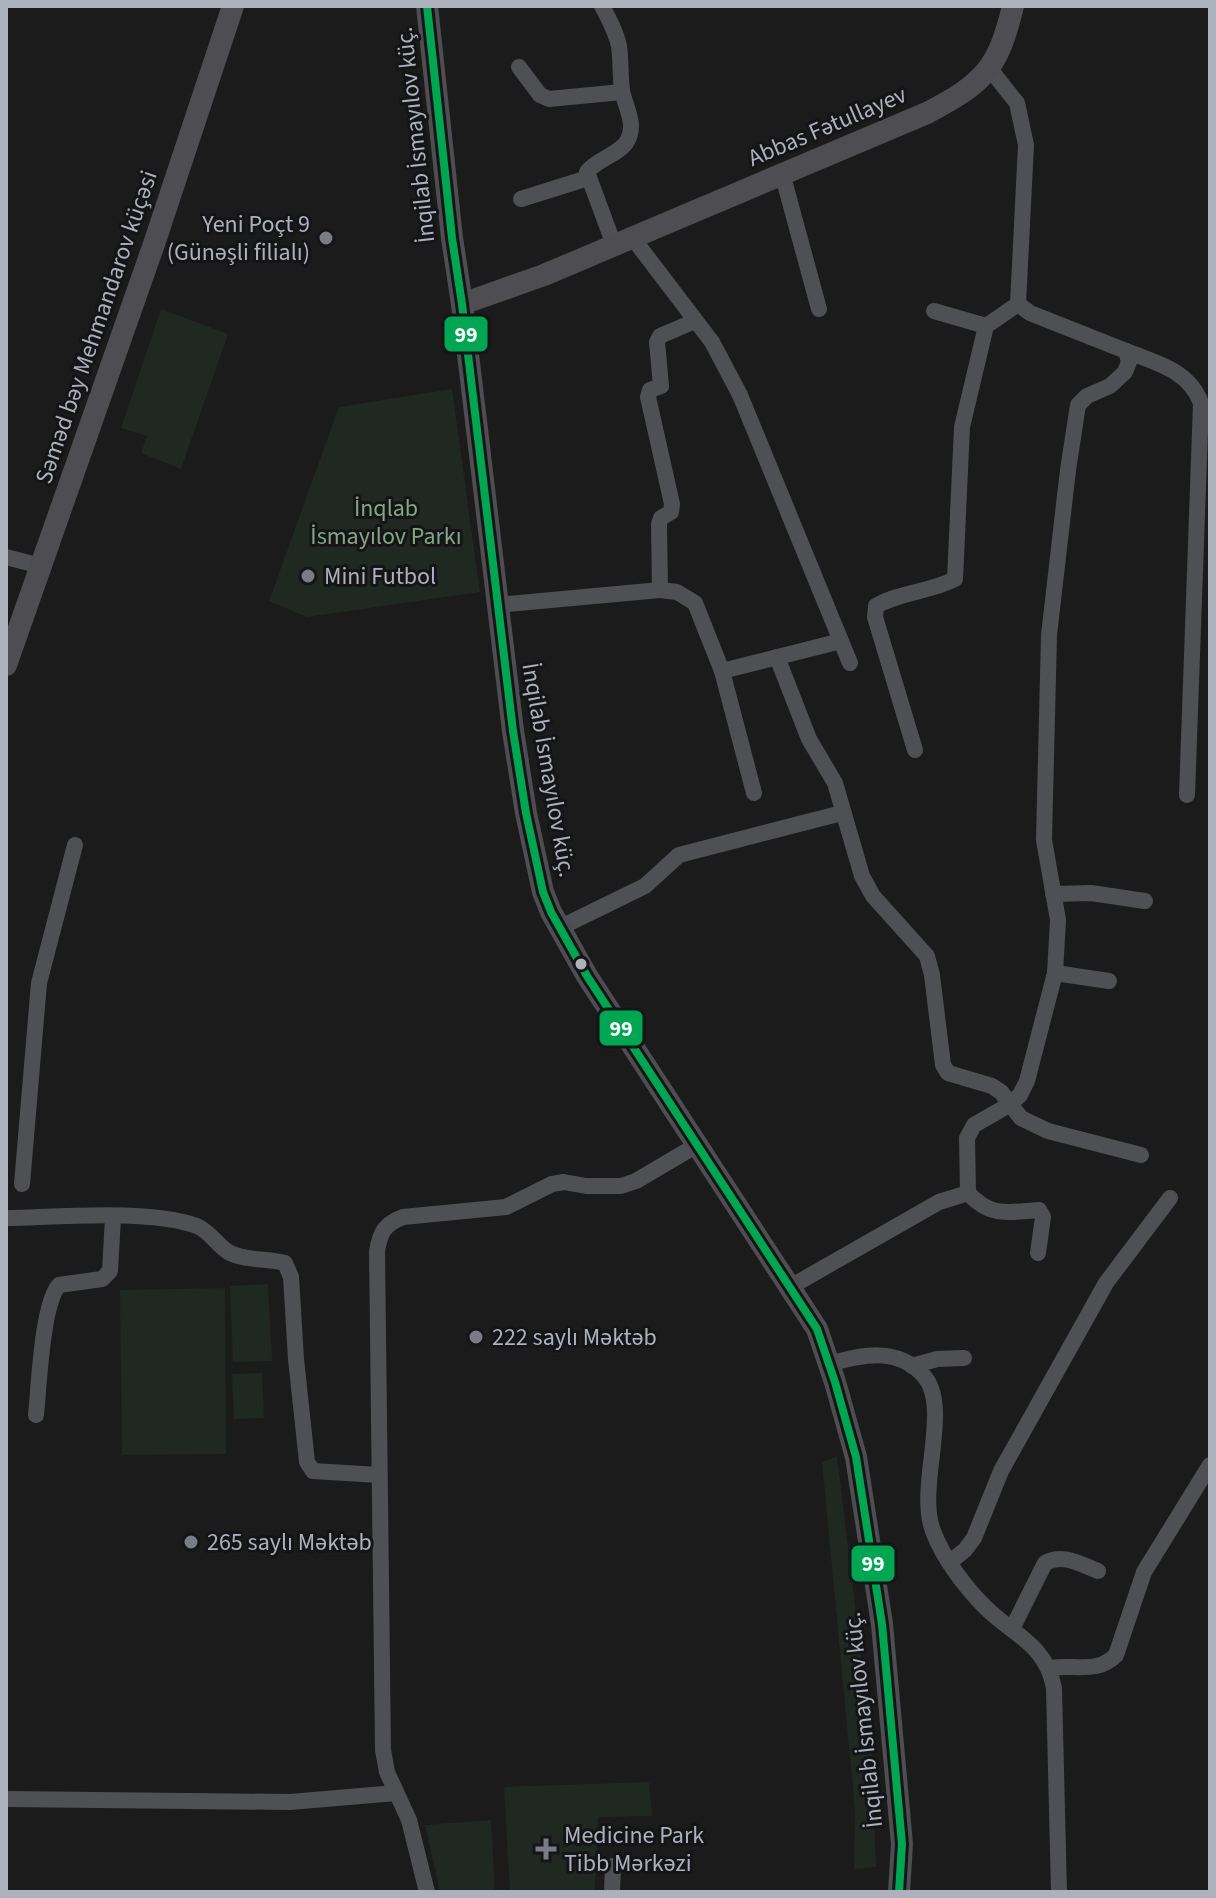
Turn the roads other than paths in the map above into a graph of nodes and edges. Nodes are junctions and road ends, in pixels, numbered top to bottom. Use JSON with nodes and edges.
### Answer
{"nodes":[{"id":1,"x":233,"y":6,"type":"edge"},
{"id":2,"x":427,"y":6,"type":"edge"},
{"id":3,"x":602,"y":6,"type":"edge"},
{"id":4,"x":1013,"y":6,"type":"edge"},
{"id":5,"x":519,"y":67,"type":"dead end"},
{"id":6,"x":990,"y":69,"type":"junction"},
{"id":7,"x":622,"y":92,"type":"junction"},
{"id":8,"x":782,"y":173,"type":"junction"},
{"id":9,"x":588,"y":178,"type":"junction"},
{"id":10,"x":521,"y":199,"type":"dead end"},
{"id":11,"x":623,"y":241,"type":"junction"},
{"id":12,"x":462,"y":304,"type":"junction"},
{"id":13,"x":1018,"y":304,"type":"junction"},
{"id":14,"x":819,"y":309,"type":"dead end"},
{"id":15,"x":934,"y":311,"type":"dead end"},
{"id":16,"x":695,"y":321,"type":"junction"},
{"id":17,"x":986,"y":326,"type":"junction"},
{"id":18,"x":1126,"y":351,"type":"junction"},
{"id":19,"x":1205,"y":437,"type":"edge"},
{"id":20,"x":6,"y":557,"type":"edge"},
{"id":21,"x":41,"y":566,"type":"junction"},
{"id":22,"x":1202,"y":583,"type":"edge"},
{"id":23,"x":660,"y":590,"type":"junction"},
{"id":24,"x":497,"y":605,"type":"junction"},
{"id":25,"x":841,"y":641,"type":"junction"},
{"id":26,"x":777,"y":657,"type":"junction"},
{"id":27,"x":850,"y":663,"type":"dead end"},
{"id":28,"x":6,"y":665,"type":"edge"},
{"id":29,"x":722,"y":671,"type":"junction"},
{"id":30,"x":915,"y":750,"type":"dead end"},
{"id":31,"x":754,"y":793,"type":"dead end"},
{"id":32,"x":1187,"y":795,"type":"dead end"},
{"id":33,"x":842,"y":813,"type":"junction"},
{"id":34,"x":75,"y":845,"type":"dead end"},
{"id":35,"x":1053,"y":894,"type":"junction"},
{"id":36,"x":1145,"y":901,"type":"dead end"},
{"id":37,"x":559,"y":928,"type":"junction"},
{"id":38,"x":1055,"y":973,"type":"junction"},
{"id":39,"x":1109,"y":981,"type":"dead end"},
{"id":40,"x":1009,"y":1105,"type":"junction"},
{"id":41,"x":697,"y":1145,"type":"junction"},
{"id":42,"x":1141,"y":1155,"type":"dead end"},
{"id":43,"x":22,"y":1184,"type":"dead end"},
{"id":44,"x":968,"y":1193,"type":"junction"},
{"id":45,"x":1170,"y":1198,"type":"dead end"},
{"id":46,"x":113,"y":1217,"type":"junction"},
{"id":47,"x":6,"y":1218,"type":"edge"},
{"id":48,"x":1038,"y":1253,"type":"dead end"},
{"id":49,"x":790,"y":1287,"type":"junction"},
{"id":50,"x":964,"y":1358,"type":"dead end"},
{"id":51,"x":828,"y":1364,"type":"junction"},
{"id":52,"x":912,"y":1366,"type":"junction"},
{"id":53,"x":36,"y":1415,"type":"dead end"},
{"id":54,"x":1210,"y":1465,"type":"edge"},
{"id":55,"x":379,"y":1475,"type":"junction"},
{"id":56,"x":950,"y":1562,"type":"junction"},
{"id":57,"x":1098,"y":1571,"type":"dead end"},
{"id":58,"x":1012,"y":1629,"type":"junction"},
{"id":59,"x":1050,"y":1668,"type":"junction"},
{"id":60,"x":396,"y":1793,"type":"junction"},
{"id":61,"x":6,"y":1799,"type":"edge"},
{"id":62,"x":613,"y":1866,"type":"dead end"},
{"id":63,"x":427,"y":1892,"type":"edge"},
{"id":64,"x":612,"y":1892,"type":"edge"},
{"id":65,"x":899,"y":1892,"type":"edge"},
{"id":66,"x":1059,"y":1892,"type":"edge"}],
"edges":[{"from":1,"to":21,"type":"main road","name":"Səməd bəy Mehmandarov küçəsi"},
{"from":2,"to":12,"type":"main road","name":"İnqilab İsmayılov küç."},
{"from":3,"to":7,"type":"street"},
{"from":4,"to":6,"type":"main road","name":"Abbas Fətullayev"},
{"from":5,"to":7,"type":"street"},
{"from":6,"to":8,"type":"main road","name":"Abbas Fətullayev"},
{"from":6,"to":13,"type":"street"},
{"from":7,"to":9,"type":"street"},
{"from":8,"to":11,"type":"main road","name":"Abbas Fətullayev"},
{"from":8,"to":14,"type":"street"},
{"from":9,"to":10,"type":"street"},
{"from":9,"to":11,"type":"street"},
{"from":11,"to":12,"type":"main road","name":"Abbas Fətullayev"},
{"from":11,"to":16,"type":"street"},
{"from":12,"to":24,"type":"main road","name":"İnqilab İsmayılov küç."},
{"from":13,"to":17,"type":"street"},
{"from":13,"to":18,"type":"street"},
{"from":15,"to":17,"type":"street"},
{"from":16,"to":23,"type":"street"},
{"from":16,"to":25,"type":"street"},
{"from":17,"to":30,"type":"street"},
{"from":18,"to":19,"type":"street"},
{"from":18,"to":35,"type":"street"},
{"from":19,"to":22,"type":"street"},
{"from":20,"to":21,"type":"street"},
{"from":21,"to":28,"type":"main road","name":"Səməd bəy Mehmandarov küçəsi"},
{"from":22,"to":32,"type":"street"},
{"from":23,"to":24,"type":"street"},
{"from":23,"to":29,"type":"street"},
{"from":24,"to":37,"type":"main road","name":"İnqilab İsmayılov küç."},
{"from":25,"to":26,"type":"street"},
{"from":25,"to":27,"type":"street"},
{"from":26,"to":29,"type":"street"},
{"from":26,"to":33,"type":"street"},
{"from":29,"to":31,"type":"street"},
{"from":33,"to":37,"type":"street"},
{"from":33,"to":40,"type":"street"},
{"from":34,"to":43,"type":"street"},
{"from":35,"to":36,"type":"street"},
{"from":35,"to":38,"type":"street"},
{"from":37,"to":41,"type":"main road","name":"İnqilab İsmayılov küç."},
{"from":38,"to":39,"type":"street"},
{"from":38,"to":40,"type":"street"},
{"from":40,"to":42,"type":"street"},
{"from":40,"to":44,"type":"street"},
{"from":41,"to":49,"type":"main road","name":"İnqilab İsmayılov küç."},
{"from":41,"to":55,"type":"street"},
{"from":44,"to":48,"type":"street"},
{"from":44,"to":49,"type":"street"},
{"from":45,"to":56,"type":"street"},
{"from":46,"to":47,"type":"street"},
{"from":46,"to":53,"type":"street"},
{"from":46,"to":55,"type":"street"},
{"from":49,"to":51,"type":"main road","name":"İnqilab İsmayılov küç."},
{"from":50,"to":52,"type":"street"},
{"from":51,"to":52,"type":"street"},
{"from":51,"to":65,"type":"main road","name":"İnqilab İsmayılov küç."},
{"from":52,"to":56,"type":"street"},
{"from":54,"to":59,"type":"street"},
{"from":55,"to":60,"type":"street"},
{"from":56,"to":58,"type":"street"},
{"from":57,"to":58,"type":"street"},
{"from":58,"to":59,"type":"street"},
{"from":59,"to":66,"type":"street"},
{"from":60,"to":61,"type":"street"},
{"from":60,"to":63,"type":"street"},
{"from":62,"to":64,"type":"street"}]}
